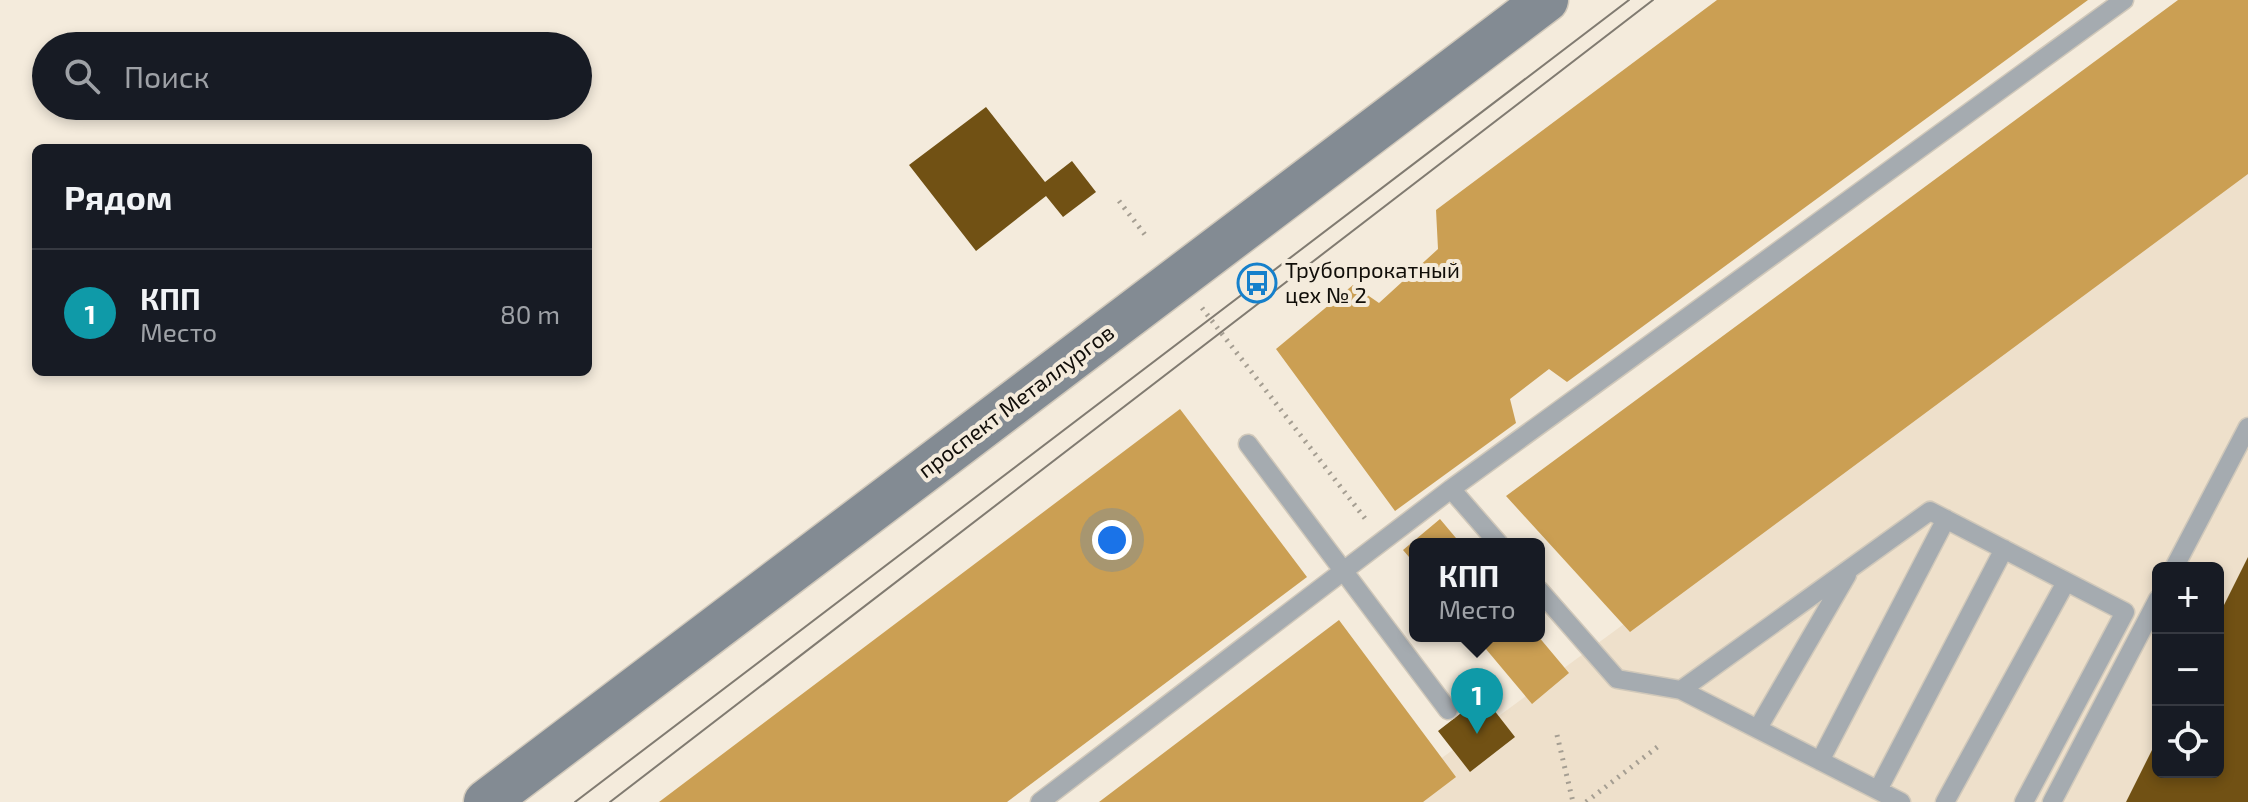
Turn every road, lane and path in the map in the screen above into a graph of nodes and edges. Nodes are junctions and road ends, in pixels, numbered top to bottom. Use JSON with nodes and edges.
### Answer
{"nodes":[{"id":1,"x":1546,"y":0,"type":"edge"},
{"id":2,"x":2124,"y":0,"type":"edge"},
{"id":3,"x":1119,"y":201,"type":"dead end"},
{"id":4,"x":1146,"y":236,"type":"dead end"},
{"id":5,"x":1194,"y":298,"type":"dead end"},
{"id":6,"x":2248,"y":427,"type":"edge"},
{"id":7,"x":1248,"y":444,"type":"dead end"},
{"id":8,"x":1451,"y":489,"type":"junction"},
{"id":9,"x":1946,"y":519,"type":"junction"},
{"id":10,"x":1494,"y":538,"type":"edge"},
{"id":11,"x":1382,"y":541,"type":"junction"},
{"id":12,"x":2004,"y":549,"type":"junction"},
{"id":13,"x":2177,"y":562,"type":"edge"},
{"id":14,"x":1850,"y":569,"type":"junction"},
{"id":15,"x":1343,"y":571,"type":"junction"},
{"id":16,"x":2066,"y":582,"type":"junction"},
{"id":17,"x":1545,"y":597,"type":"edge"},
{"id":18,"x":2152,"y":610,"type":"edge"},
{"id":19,"x":1681,"y":690,"type":"junction"},
{"id":20,"x":1448,"y":710,"type":"dead end"},
{"id":21,"x":1758,"y":728,"type":"junction"},
{"id":22,"x":1557,"y":735,"type":"dead end"},
{"id":23,"x":1660,"y":745,"type":"dead end"},
{"id":24,"x":1820,"y":761,"type":"junction"},
{"id":25,"x":1878,"y":790,"type":"junction"},
{"id":26,"x":486,"y":802,"type":"edge"},
{"id":27,"x":1040,"y":802,"type":"edge"},
{"id":28,"x":1573,"y":802,"type":"edge"},
{"id":29,"x":1586,"y":802,"type":"edge"},
{"id":30,"x":1901,"y":802,"type":"edge"},
{"id":31,"x":1945,"y":802,"type":"edge"},
{"id":32,"x":2024,"y":802,"type":"edge"},
{"id":33,"x":2052,"y":802,"type":"edge"}],
"edges":[{"from":1,"to":26,"type":"street","name":"проспект Металлургов"},
{"from":2,"to":8,"type":"lane"},
{"from":3,"to":4,"type":"path"},
{"from":5,"to":11,"type":"path"},
{"from":6,"to":13,"type":"lane"},
{"from":7,"to":15,"type":"lane"},
{"from":8,"to":10,"type":"lane"},
{"from":8,"to":11,"type":"lane"},
{"from":9,"to":12,"type":"lane"},
{"from":9,"to":14,"type":"lane"},
{"from":9,"to":24,"type":"lane"},
{"from":11,"to":15,"type":"lane"},
{"from":12,"to":16,"type":"lane"},
{"from":12,"to":25,"type":"lane"},
{"from":14,"to":19,"type":"lane"},
{"from":14,"to":21,"type":"lane"},
{"from":15,"to":20,"type":"lane"},
{"from":15,"to":27,"type":"lane"},
{"from":16,"to":31,"type":"lane"},
{"from":16,"to":32,"type":"lane"},
{"from":17,"to":19,"type":"lane"},
{"from":18,"to":33,"type":"lane"},
{"from":19,"to":21,"type":"lane"},
{"from":21,"to":24,"type":"lane"},
{"from":22,"to":28,"type":"path"},
{"from":23,"to":29,"type":"path"},
{"from":24,"to":25,"type":"lane"},
{"from":25,"to":30,"type":"lane"}]}
